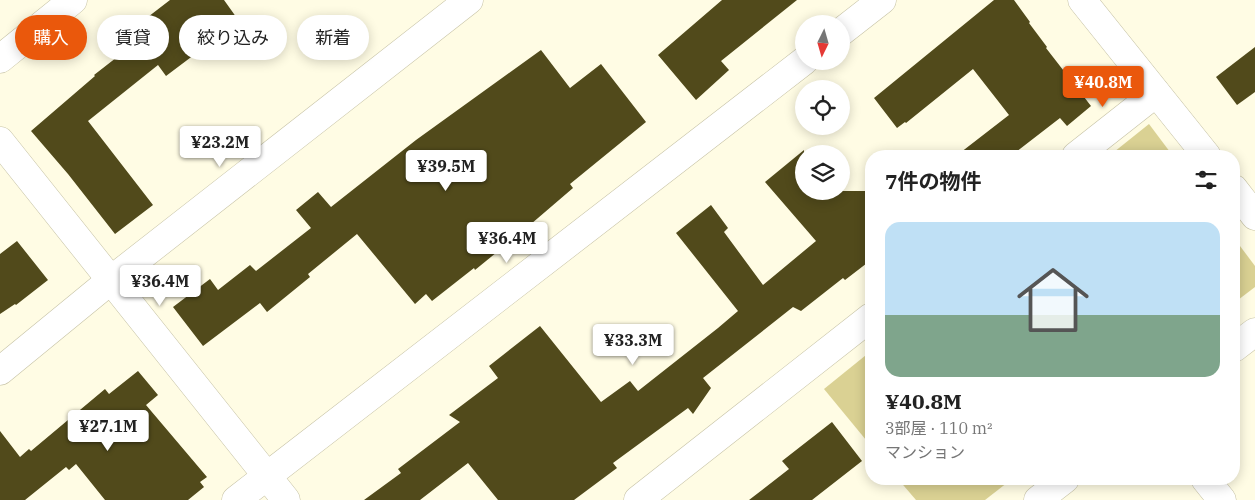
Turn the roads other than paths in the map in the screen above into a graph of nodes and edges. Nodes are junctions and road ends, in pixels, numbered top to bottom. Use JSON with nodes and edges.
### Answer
{"nodes":[{"id":1,"x":73,"y":0,"type":"edge"},
{"id":2,"x":469,"y":0,"type":"edge"},
{"id":3,"x":882,"y":0,"type":"edge"},
{"id":4,"x":1082,"y":0,"type":"edge"},
{"id":5,"x":850,"y":25,"type":"edge"},
{"id":6,"x":0,"y":58,"type":"edge"},
{"id":7,"x":795,"y":68,"type":"edge"},
{"id":8,"x":1156,"y":93,"type":"junction"},
{"id":9,"x":0,"y":142,"type":"edge"},
{"id":10,"x":1084,"y":150,"type":"edge"},
{"id":11,"x":1202,"y":150,"type":"edge"},
{"id":12,"x":1240,"y":197,"type":"edge"},
{"id":13,"x":1255,"y":216,"type":"edge"},
{"id":14,"x":111,"y":280,"type":"junction"},
{"id":15,"x":865,"y":322,"type":"edge"},
{"id":16,"x":1255,"y":332,"type":"edge"},
{"id":17,"x":1240,"y":343,"type":"edge"},
{"id":18,"x":0,"y":371,"type":"edge"},
{"id":19,"x":267,"y":476,"type":"junction"},
{"id":20,"x":1057,"y":485,"type":"edge"},
{"id":21,"x":1210,"y":485,"type":"edge"},
{"id":22,"x":236,"y":500,"type":"edge"},
{"id":23,"x":286,"y":500,"type":"edge"},
{"id":24,"x":638,"y":500,"type":"edge"},
{"id":25,"x":1038,"y":500,"type":"edge"},
{"id":26,"x":1222,"y":500,"type":"edge"}],
"edges":[{"from":1,"to":6,"type":"street"},
{"from":2,"to":14,"type":"street"},
{"from":3,"to":5,"type":"street"},
{"from":4,"to":8,"type":"street"},
{"from":7,"to":19,"type":"street"},
{"from":8,"to":10,"type":"street"},
{"from":8,"to":11,"type":"street"},
{"from":9,"to":14,"type":"street"},
{"from":12,"to":13,"type":"street"},
{"from":14,"to":18,"type":"street"},
{"from":14,"to":19,"type":"street"},
{"from":15,"to":24,"type":"street"},
{"from":16,"to":17,"type":"street"},
{"from":19,"to":22,"type":"street"},
{"from":19,"to":23,"type":"street"},
{"from":20,"to":25,"type":"street"},
{"from":21,"to":26,"type":"street"}]}
